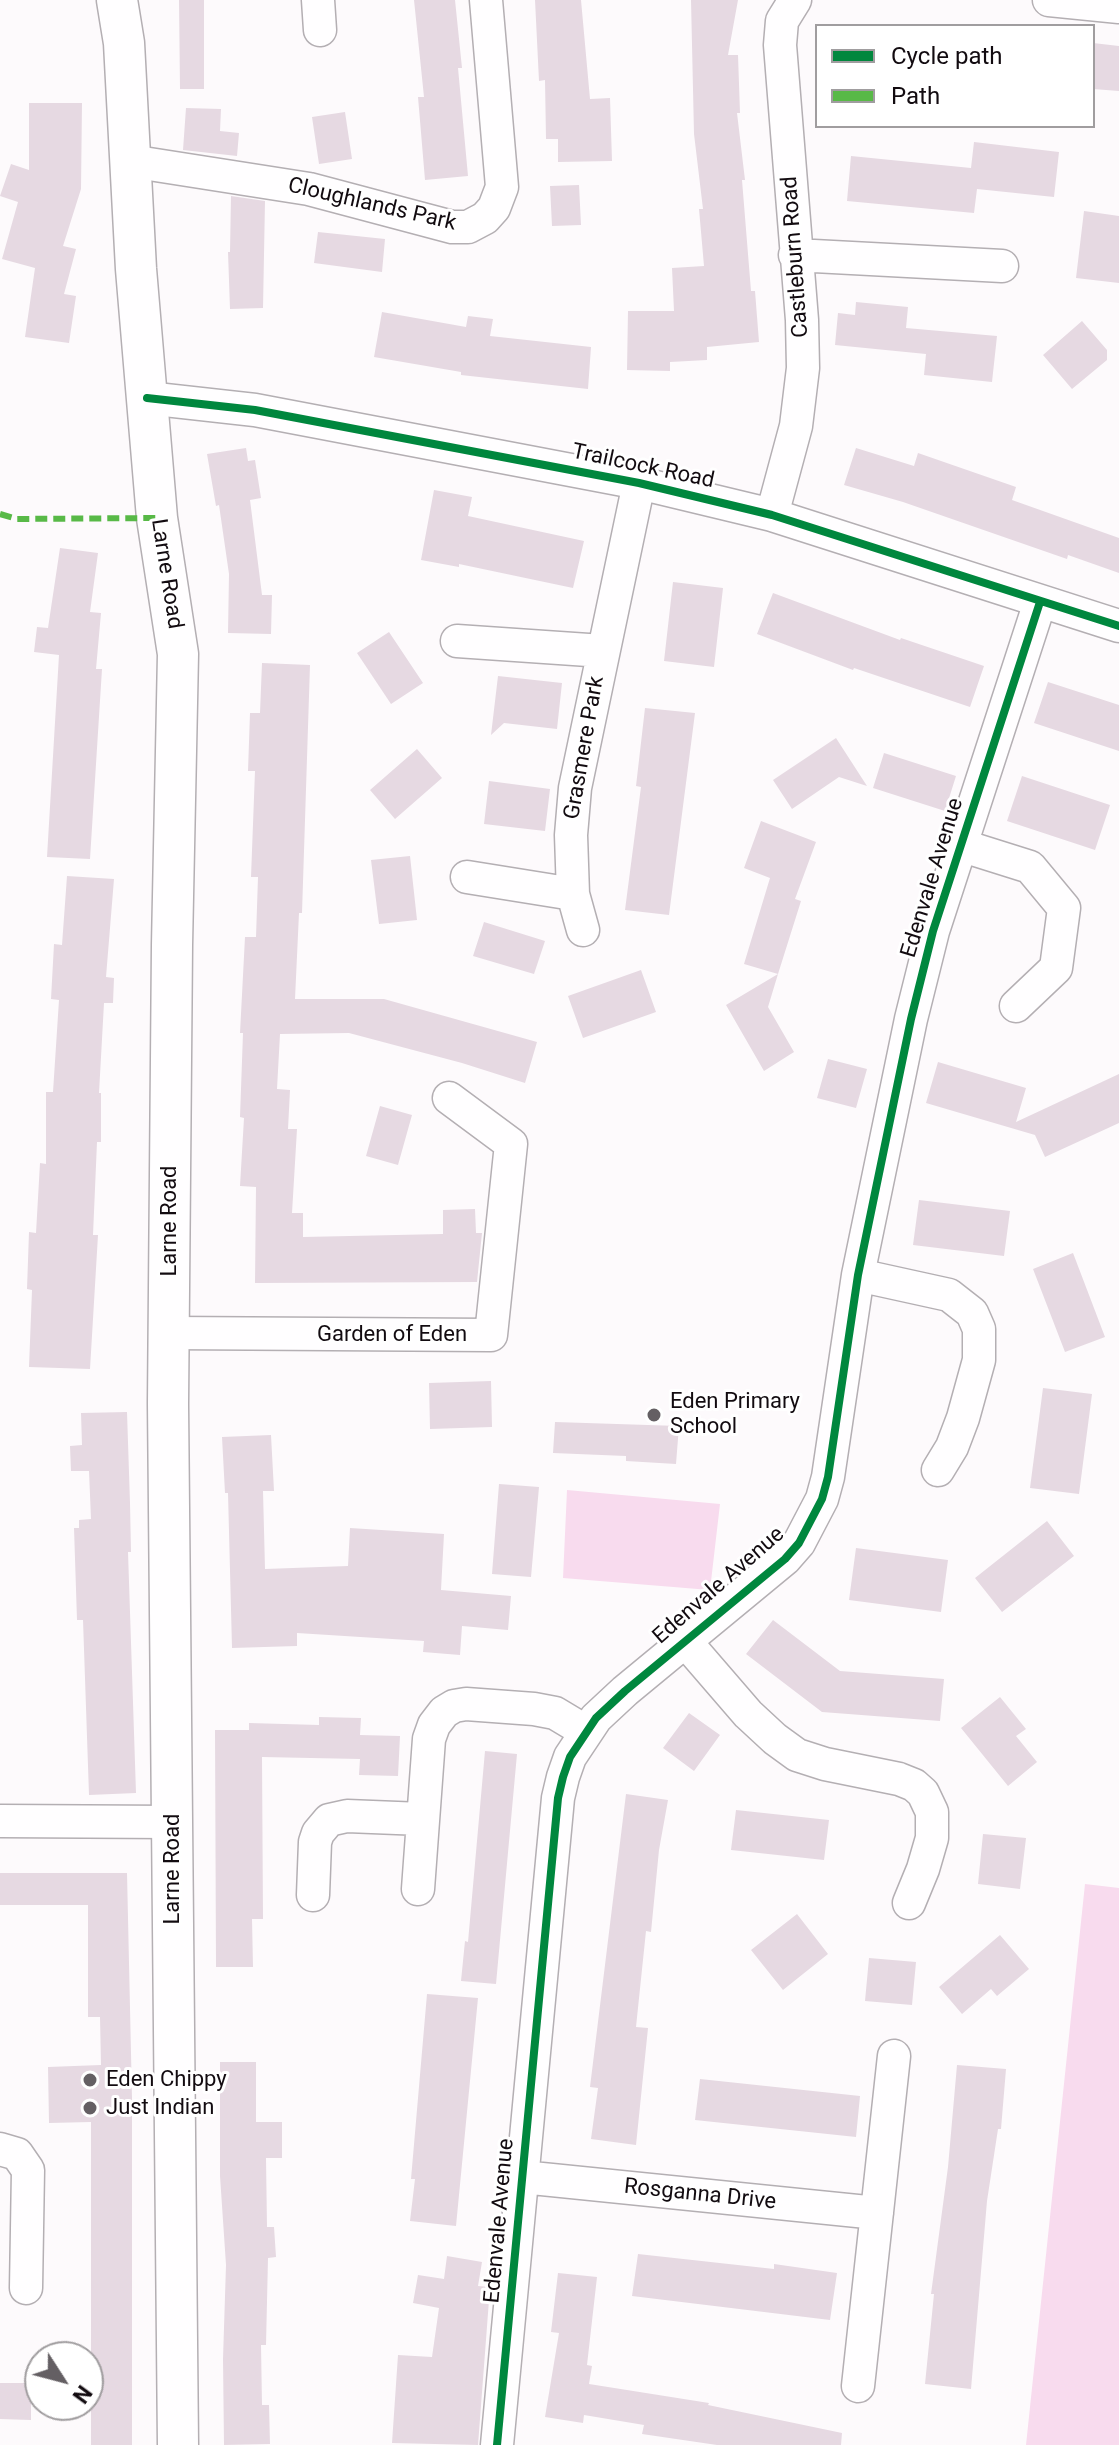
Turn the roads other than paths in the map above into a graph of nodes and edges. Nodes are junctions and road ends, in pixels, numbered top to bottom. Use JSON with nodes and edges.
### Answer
{"nodes":[{"id":1,"x":117,"y":0,"type":"edge"},
{"id":2,"x":486,"y":0,"type":"edge"},
{"id":3,"x":795,"y":0,"type":"edge"},
{"id":4,"x":1049,"y":0,"type":"edge"},
{"id":5,"x":1119,"y":7,"type":"edge"},
{"id":6,"x":130,"y":161,"type":"junction"},
{"id":7,"x":795,"y":255,"type":"junction"},
{"id":8,"x":1002,"y":266,"type":"dead end"},
{"id":9,"x":147,"y":398,"type":"junction"},
{"id":10,"x":639,"y":483,"type":"junction"},
{"id":11,"x":772,"y":515,"type":"junction"},
{"id":12,"x":1040,"y":602,"type":"junction"},
{"id":13,"x":1119,"y":626,"type":"edge"},
{"id":14,"x":457,"y":641,"type":"dead end"},
{"id":15,"x":603,"y":651,"type":"junction"},
{"id":16,"x":960,"y":845,"type":"junction"},
{"id":17,"x":467,"y":877,"type":"dead end"},
{"id":18,"x":573,"y":894,"type":"junction"},
{"id":19,"x":583,"y":930,"type":"dead end"},
{"id":20,"x":1016,"y":1006,"type":"dead end"},
{"id":21,"x":449,"y":1098,"type":"dead end"},
{"id":22,"x":858,"y":1275,"type":"junction"},
{"id":23,"x":169,"y":1333,"type":"junction"},
{"id":24,"x":938,"y":1470,"type":"dead end"},
{"id":25,"x":685,"y":1641,"type":"junction"},
{"id":26,"x":585,"y":1731,"type":"junction"},
{"id":27,"x":422,"y":1819,"type":"junction"},
{"id":28,"x":0,"y":1821,"type":"edge"},
{"id":29,"x":172,"y":1822,"type":"junction"},
{"id":30,"x":418,"y":1889,"type":"dead end"},
{"id":31,"x":313,"y":1895,"type":"dead end"},
{"id":32,"x":909,"y":1903,"type":"dead end"},
{"id":33,"x":894,"y":2056,"type":"dead end"},
{"id":34,"x":0,"y":2149,"type":"edge"},
{"id":35,"x":522,"y":2177,"type":"junction"},
{"id":36,"x":877,"y":2213,"type":"junction"},
{"id":37,"x":26,"y":2288,"type":"dead end"},
{"id":38,"x":858,"y":2386,"type":"dead end"},
{"id":39,"x":178,"y":2445,"type":"edge"},
{"id":40,"x":497,"y":2445,"type":"edge"}],
"edges":[{"from":1,"to":6,"type":"main road","name":"Larne Road"},
{"from":2,"to":6,"type":"street","name":"Cloughlands Park"},
{"from":3,"to":7,"type":"street","name":"Castleburn Road"},
{"from":4,"to":5,"type":"street"},
{"from":6,"to":9,"type":"main road","name":"Larne Road"},
{"from":7,"to":8,"type":"street"},
{"from":7,"to":11,"type":"street","name":"Castleburn Road"},
{"from":9,"to":10,"type":"street","name":"Trailcock Road"},
{"from":9,"to":23,"type":"main road","name":"Larne Road"},
{"from":10,"to":11,"type":"street","name":"Trailcock Road"},
{"from":10,"to":15,"type":"street","name":"Grasmere Park"},
{"from":11,"to":12,"type":"street","name":"Trailcock Road"},
{"from":12,"to":13,"type":"street","name":"Trailcock Road"},
{"from":12,"to":16,"type":"street","name":"Edenvale Avenue"},
{"from":14,"to":15,"type":"street","name":"Grasmere Park"},
{"from":15,"to":18,"type":"street","name":"Grasmere Park"},
{"from":16,"to":20,"type":"street","name":"Edenvale Avenue"},
{"from":16,"to":22,"type":"street","name":"Edenvale Avenue"},
{"from":17,"to":18,"type":"street"},
{"from":18,"to":19,"type":"street","name":"Grasmere Park"},
{"from":21,"to":23,"type":"street","name":"Garden of Eden"},
{"from":22,"to":24,"type":"street"},
{"from":22,"to":25,"type":"street","name":"Edenvale Avenue"},
{"from":23,"to":29,"type":"main road","name":"Larne Road"},
{"from":25,"to":26,"type":"street","name":"Edenvale Avenue"},
{"from":25,"to":32,"type":"street"},
{"from":26,"to":27,"type":"street"},
{"from":26,"to":35,"type":"street","name":"Edenvale Avenue"},
{"from":27,"to":30,"type":"street"},
{"from":27,"to":31,"type":"street"},
{"from":28,"to":29,"type":"street"},
{"from":29,"to":39,"type":"main road","name":"Larne Road"},
{"from":33,"to":36,"type":"street"},
{"from":34,"to":37,"type":"street"},
{"from":35,"to":36,"type":"street","name":"Rosganna Drive"},
{"from":35,"to":40,"type":"street","name":"Edenvale Avenue"},
{"from":36,"to":38,"type":"street"}]}
